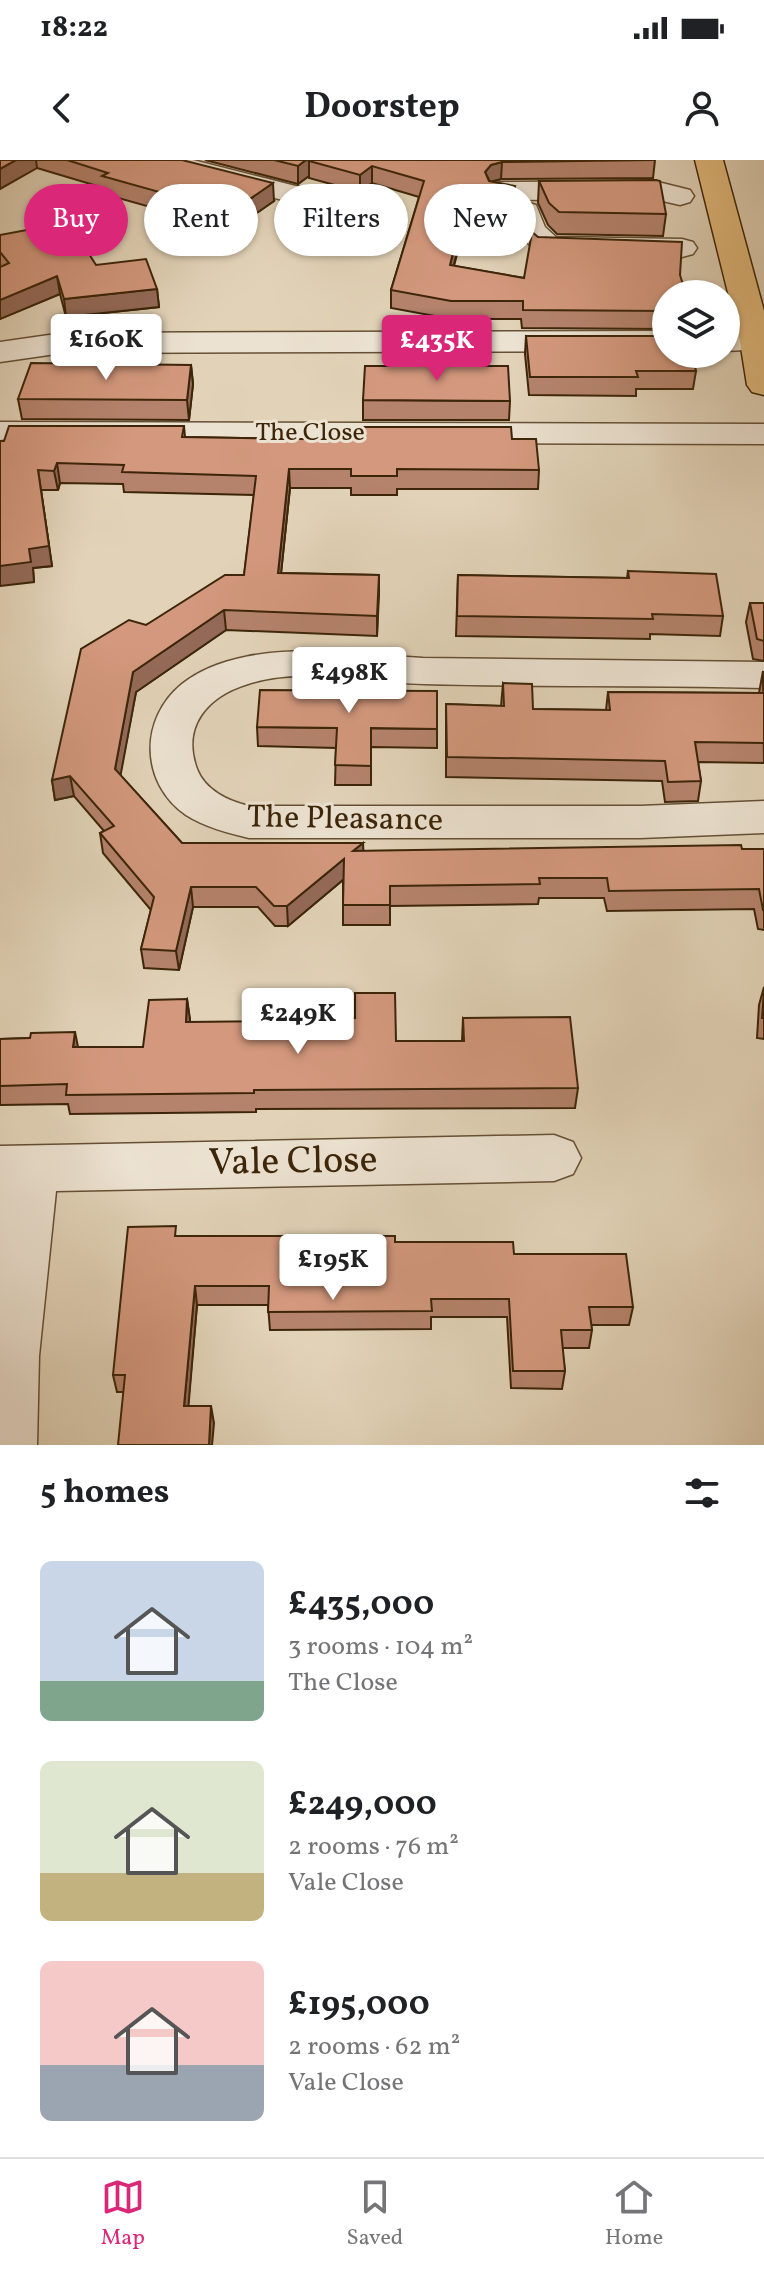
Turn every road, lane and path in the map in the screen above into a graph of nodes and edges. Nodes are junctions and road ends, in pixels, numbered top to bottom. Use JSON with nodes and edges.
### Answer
{"nodes":[{"id":1,"x":160,"y":160,"type":"edge"},
{"id":2,"x":709,"y":160,"type":"edge"},
{"id":3,"x":567,"y":161,"type":"edge"},
{"id":4,"x":274,"y":189,"type":"edge"},
{"id":5,"x":536,"y":191,"type":"edge"},
{"id":6,"x":574,"y":191,"type":"junction"},
{"id":7,"x":717,"y":192,"type":"junction"},
{"id":8,"x":680,"y":196,"type":"junction"},
{"id":9,"x":603,"y":216,"type":"edge"},
{"id":10,"x":536,"y":236,"type":"edge"},
{"id":11,"x":611,"y":247,"type":"junction"},
{"id":12,"x":682,"y":248,"type":"junction"},
{"id":13,"x":732,"y":250,"type":"junction"},
{"id":14,"x":652,"y":341,"type":"edge"},
{"id":15,"x":741,"y":341,"type":"edge"},
{"id":16,"x":0,"y":352,"type":"edge"},
{"id":17,"x":764,"y":385,"type":"edge"},
{"id":18,"x":0,"y":432,"type":"edge"},
{"id":19,"x":764,"y":434,"type":"edge"},
{"id":20,"x":764,"y":675,"type":"edge"},
{"id":21,"x":764,"y":817,"type":"edge"},
{"id":22,"x":554,"y":1158,"type":"dead end"},
{"id":23,"x":16,"y":1169,"type":"edge"},
{"id":24,"x":7,"y":1445,"type":"edge"}],
"edges":[{"from":1,"to":4,"type":"street"},
{"from":2,"to":7,"type":"main road"},
{"from":3,"to":6,"type":"street"},
{"from":5,"to":6,"type":"street"},
{"from":6,"to":8,"type":"street"},
{"from":7,"to":8,"type":"street"},
{"from":7,"to":13,"type":"main road"},
{"from":8,"to":12,"type":"street"},
{"from":9,"to":11,"type":"street"},
{"from":10,"to":11,"type":"street"},
{"from":11,"to":12,"type":"street"},
{"from":12,"to":13,"type":"street"},
{"from":13,"to":15,"type":"main road"},
{"from":14,"to":16,"type":"street"},
{"from":15,"to":17,"type":"main road"},
{"from":18,"to":19,"type":"street","name":"The Close"},
{"from":20,"to":21,"type":"street","name":"The Pleasance"},
{"from":22,"to":23,"type":"street","name":"Vale Close"},
{"from":23,"to":24,"type":"street","name":"Vale Close"}]}
